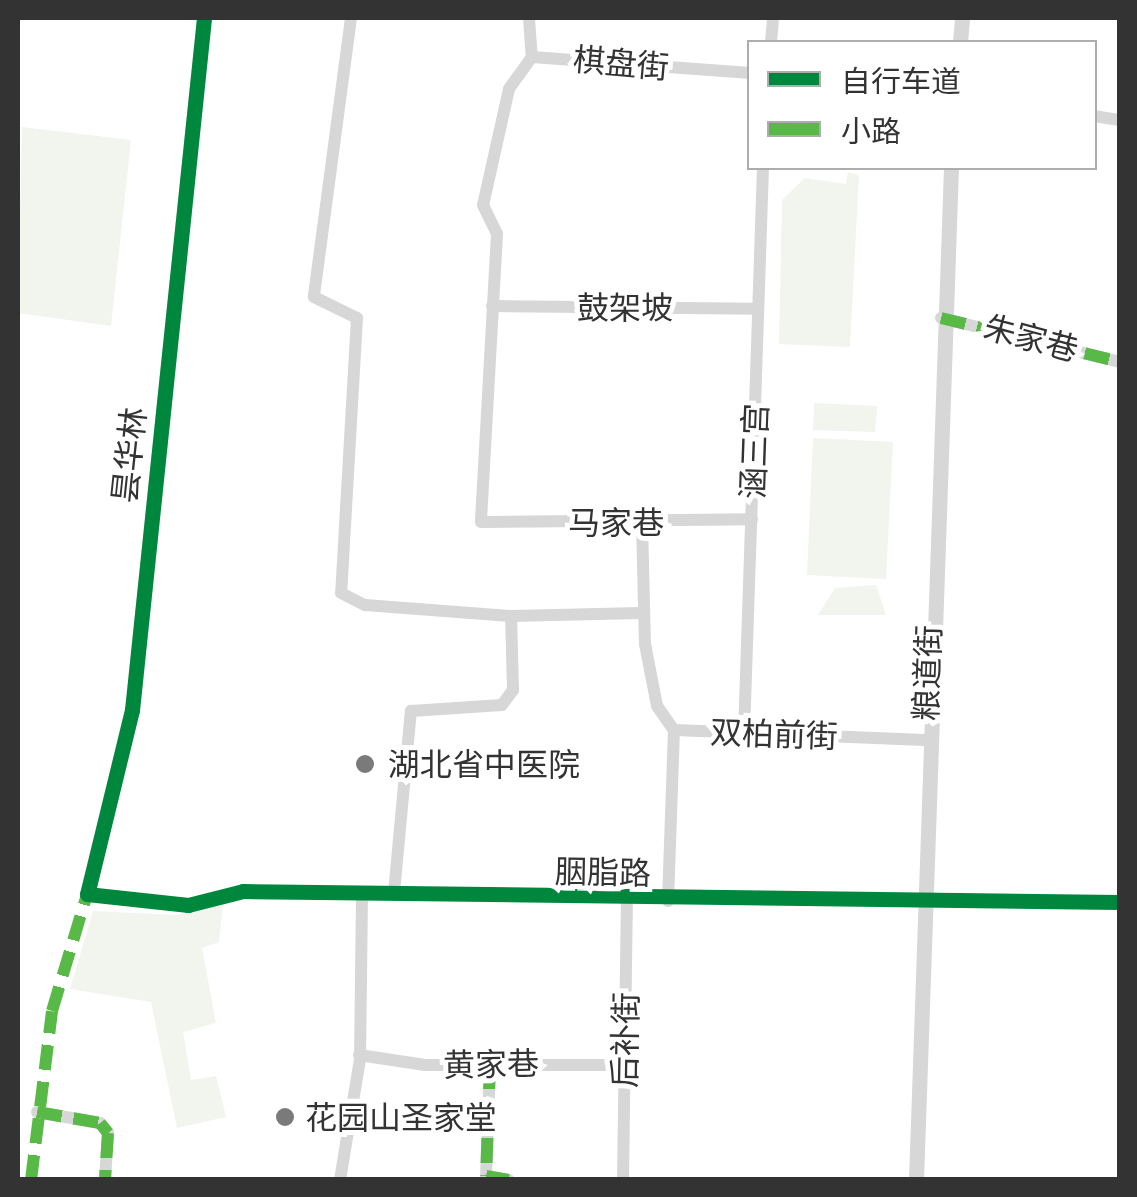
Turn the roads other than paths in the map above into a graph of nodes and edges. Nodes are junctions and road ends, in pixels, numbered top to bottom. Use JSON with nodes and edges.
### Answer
{"nodes":[{"id":1,"x":204,"y":18,"type":"edge"},
{"id":2,"x":352,"y":18,"type":"edge"},
{"id":3,"x":529,"y":18,"type":"edge"},
{"id":4,"x":532,"y":56,"type":"junction"},
{"id":5,"x":747,"y":73,"type":"edge"},
{"id":6,"x":763,"y":170,"type":"edge"},
{"id":7,"x":951,"y":170,"type":"edge"},
{"id":8,"x":492,"y":306,"type":"junction"},
{"id":9,"x":758,"y":308,"type":"junction"},
{"id":10,"x":941,"y":318,"type":"junction"},
{"id":11,"x":1120,"y":362,"type":"edge"},
{"id":12,"x":752,"y":519,"type":"junction"},
{"id":13,"x":642,"y":523,"type":"junction"},
{"id":14,"x":641,"y":613,"type":"junction"},
{"id":15,"x":512,"y":616,"type":"junction"},
{"id":16,"x":674,"y":730,"type":"junction"},
{"id":17,"x":744,"y":734,"type":"junction"},
{"id":18,"x":925,"y":740,"type":"junction"},
{"id":19,"x":394,"y":893,"type":"junction"},
{"id":20,"x":87,"y":894,"type":"joint"},
{"id":21,"x":362,"y":897,"type":"junction"},
{"id":22,"x":922,"y":900,"type":"junction"},
{"id":23,"x":627,"y":901,"type":"junction"},
{"id":24,"x":668,"y":901,"type":"junction"},
{"id":25,"x":1120,"y":902,"type":"edge"},
{"id":26,"x":360,"y":1056,"type":"junction"},
{"id":27,"x":490,"y":1064,"type":"junction"},
{"id":28,"x":624,"y":1065,"type":"junction"},
{"id":29,"x":37,"y":1112,"type":"dead end"},
{"id":30,"x":105,"y":1180,"type":"edge"},
{"id":31,"x":340,"y":1180,"type":"edge"},
{"id":32,"x":509,"y":1180,"type":"edge"},
{"id":33,"x":623,"y":1180,"type":"edge"},
{"id":34,"x":916,"y":1180,"type":"edge"}],
"edges":[{"from":1,"to":20,"type":"street","name":"昙华林"},
{"from":2,"to":15,"type":"street"},
{"from":3,"to":4,"type":"street","name":"棋盘街"},
{"from":4,"to":5,"type":"street","name":"棋盘街"},
{"from":4,"to":8,"type":"street"},
{"from":6,"to":9,"type":"street","name":"涵三宫"},
{"from":7,"to":10,"type":"street","name":"粮道街"},
{"from":8,"to":9,"type":"street","name":"鼓架坡"},
{"from":8,"to":13,"type":"street","name":"马家巷"},
{"from":9,"to":12,"type":"street","name":"涵三宫"},
{"from":10,"to":11,"type":"street","name":"朱家巷"},
{"from":10,"to":18,"type":"street","name":"粮道街"},
{"from":12,"to":13,"type":"street","name":"马家巷"},
{"from":12,"to":17,"type":"street","name":"涵三宫"},
{"from":13,"to":14,"type":"street"},
{"from":14,"to":15,"type":"street"},
{"from":14,"to":16,"type":"street"},
{"from":15,"to":19,"type":"street"},
{"from":16,"to":17,"type":"street","name":"双柏前街"},
{"from":16,"to":24,"type":"street","name":"双柏前街"},
{"from":17,"to":18,"type":"street","name":"双柏前街"},
{"from":18,"to":22,"type":"street","name":"粮道街"},
{"from":19,"to":21,"type":"street","name":"胭脂路"},
{"from":19,"to":23,"type":"street","name":"胭脂路"},
{"from":20,"to":21,"type":"street","name":"胭脂路"},
{"from":21,"to":26,"type":"street"},
{"from":22,"to":24,"type":"street","name":"胭脂路"},
{"from":22,"to":25,"type":"street","name":"胭脂路"},
{"from":22,"to":34,"type":"street","name":"粮道街"},
{"from":23,"to":24,"type":"street","name":"胭脂路"},
{"from":23,"to":28,"type":"street","name":"后补街"},
{"from":26,"to":27,"type":"street","name":"黄家巷"},
{"from":26,"to":31,"type":"street"},
{"from":27,"to":28,"type":"street","name":"黄家巷"},
{"from":27,"to":32,"type":"street"},
{"from":28,"to":33,"type":"street","name":"后补街"},
{"from":29,"to":30,"type":"street"}]}
